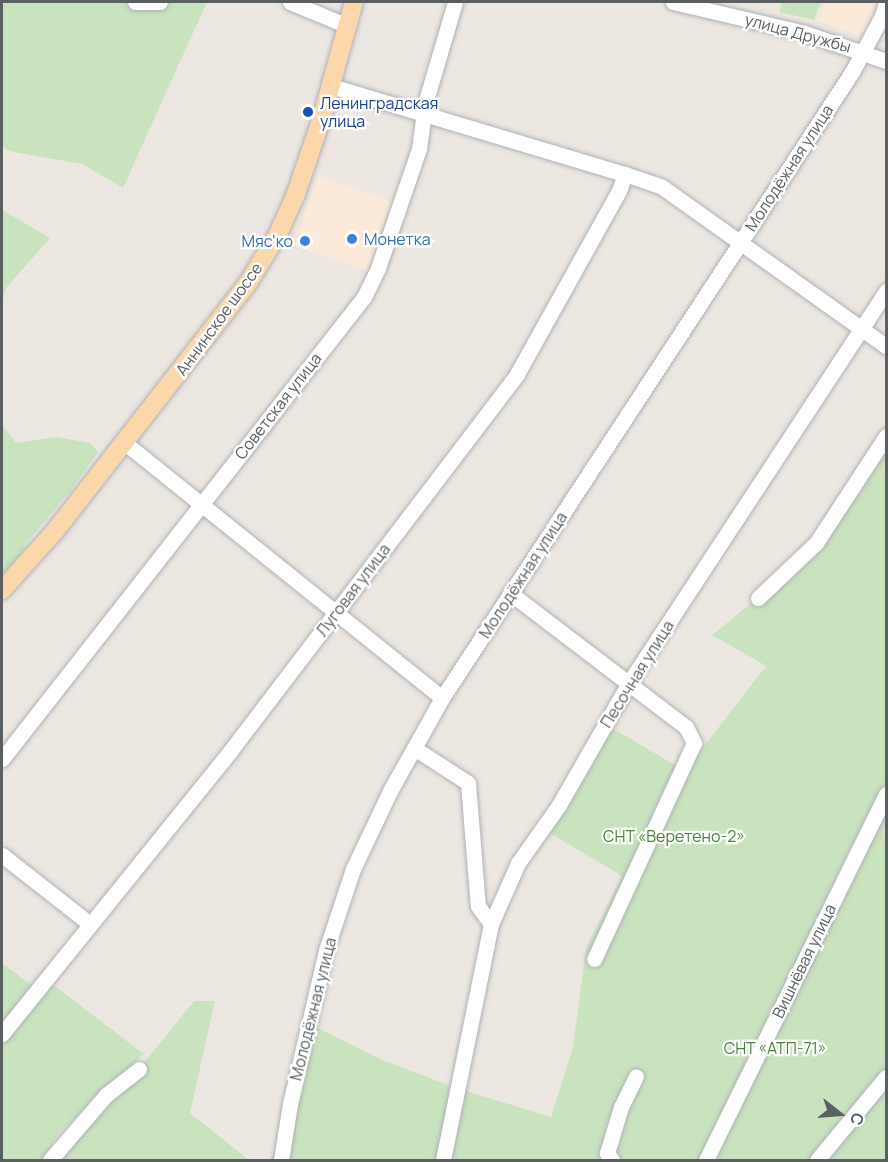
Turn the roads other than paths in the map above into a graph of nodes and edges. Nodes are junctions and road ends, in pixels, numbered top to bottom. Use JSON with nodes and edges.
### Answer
{"nodes":[{"id":1,"x":135,"y":2,"type":"edge"},
{"id":2,"x":160,"y":2,"type":"edge"},
{"id":3,"x":290,"y":2,"type":"edge"},
{"id":4,"x":354,"y":2,"type":"edge"},
{"id":5,"x":455,"y":2,"type":"edge"},
{"id":6,"x":679,"y":2,"type":"edge"},
{"id":7,"x":886,"y":2,"type":"edge"},
{"id":8,"x":348,"y":26,"type":"junction"},
{"id":9,"x":862,"y":51,"type":"junction"},
{"id":10,"x":886,"y":61,"type":"edge"},
{"id":11,"x":331,"y":86,"type":"junction"},
{"id":12,"x":423,"y":112,"type":"junction"},
{"id":13,"x":625,"y":174,"type":"junction"},
{"id":14,"x":741,"y":243,"type":"junction"},
{"id":15,"x":886,"y":291,"type":"edge"},
{"id":16,"x":862,"y":328,"type":"junction"},
{"id":17,"x":886,"y":346,"type":"edge"},
{"id":18,"x":886,"y":436,"type":"edge"},
{"id":19,"x":125,"y":443,"type":"junction"},
{"id":20,"x":201,"y":504,"type":"junction"},
{"id":21,"x":2,"y":590,"type":"edge"},
{"id":22,"x":510,"y":593,"type":"junction"},
{"id":23,"x":758,"y":598,"type":"dead end"},
{"id":24,"x":336,"y":613,"type":"junction"},
{"id":25,"x":630,"y":681,"type":"junction"},
{"id":26,"x":442,"y":699,"type":"junction"},
{"id":27,"x":414,"y":748,"type":"junction"},
{"id":28,"x":2,"y":758,"type":"edge"},
{"id":29,"x":886,"y":794,"type":"edge"},
{"id":30,"x":2,"y":855,"type":"edge"},
{"id":31,"x":90,"y":924,"type":"junction"},
{"id":32,"x":491,"y":924,"type":"junction"},
{"id":33,"x":594,"y":959,"type":"dead end"},
{"id":34,"x":2,"y":1034,"type":"edge"},
{"id":35,"x":139,"y":1069,"type":"dead end"},
{"id":36,"x":636,"y":1076,"type":"dead end"},
{"id":37,"x":886,"y":1077,"type":"edge"},
{"id":38,"x":50,"y":1161,"type":"edge"},
{"id":39,"x":281,"y":1161,"type":"edge"},
{"id":40,"x":442,"y":1161,"type":"edge"},
{"id":41,"x":612,"y":1161,"type":"edge"},
{"id":42,"x":706,"y":1161,"type":"edge"},
{"id":43,"x":817,"y":1161,"type":"edge"}],
"edges":[{"from":1,"to":2,"type":"street"},
{"from":3,"to":8,"type":"street"},
{"from":4,"to":8,"type":"main road","name":"Аннинское шоссе"},
{"from":5,"to":12,"type":"street","name":"Советская улица"},
{"from":6,"to":9,"type":"street","name":"улица Дружбы"},
{"from":7,"to":9,"type":"street","name":"Молодёжная улица"},
{"from":8,"to":11,"type":"main road","name":"Аннинское шоссе"},
{"from":9,"to":10,"type":"street","name":"улица Дружбы"},
{"from":9,"to":14,"type":"street","name":"Молодёжная улица"},
{"from":11,"to":12,"type":"street"},
{"from":11,"to":19,"type":"main road","name":"Аннинское шоссе"},
{"from":12,"to":13,"type":"street"},
{"from":12,"to":20,"type":"street","name":"Советская улица"},
{"from":13,"to":14,"type":"street"},
{"from":13,"to":24,"type":"street","name":"Луговая улица"},
{"from":14,"to":16,"type":"street"},
{"from":14,"to":22,"type":"street","name":"Молодёжная улица"},
{"from":15,"to":16,"type":"street","name":"Песочная улица"},
{"from":16,"to":17,"type":"street"},
{"from":16,"to":25,"type":"street","name":"Песочная улица"},
{"from":18,"to":23,"type":"street"},
{"from":19,"to":20,"type":"street"},
{"from":19,"to":21,"type":"main road","name":"Аннинское шоссе"},
{"from":20,"to":24,"type":"street"},
{"from":20,"to":28,"type":"street","name":"Советская улица"},
{"from":22,"to":25,"type":"street"},
{"from":22,"to":26,"type":"street","name":"Молодёжная улица"},
{"from":24,"to":26,"type":"street"},
{"from":24,"to":31,"type":"street","name":"Луговая улица"},
{"from":25,"to":32,"type":"street","name":"Песочная улица"},
{"from":25,"to":33,"type":"street"},
{"from":26,"to":27,"type":"street","name":"Молодёжная улица"},
{"from":27,"to":32,"type":"street"},
{"from":27,"to":39,"type":"street","name":"Молодёжная улица"},
{"from":29,"to":42,"type":"street","name":"Вишнёвая улица"},
{"from":30,"to":31,"type":"street"},
{"from":31,"to":34,"type":"street","name":"Луговая улица"},
{"from":32,"to":40,"type":"street","name":"Песочная улица"},
{"from":35,"to":38,"type":"street"},
{"from":36,"to":41,"type":"street"},
{"from":37,"to":43,"type":"street"}]}
